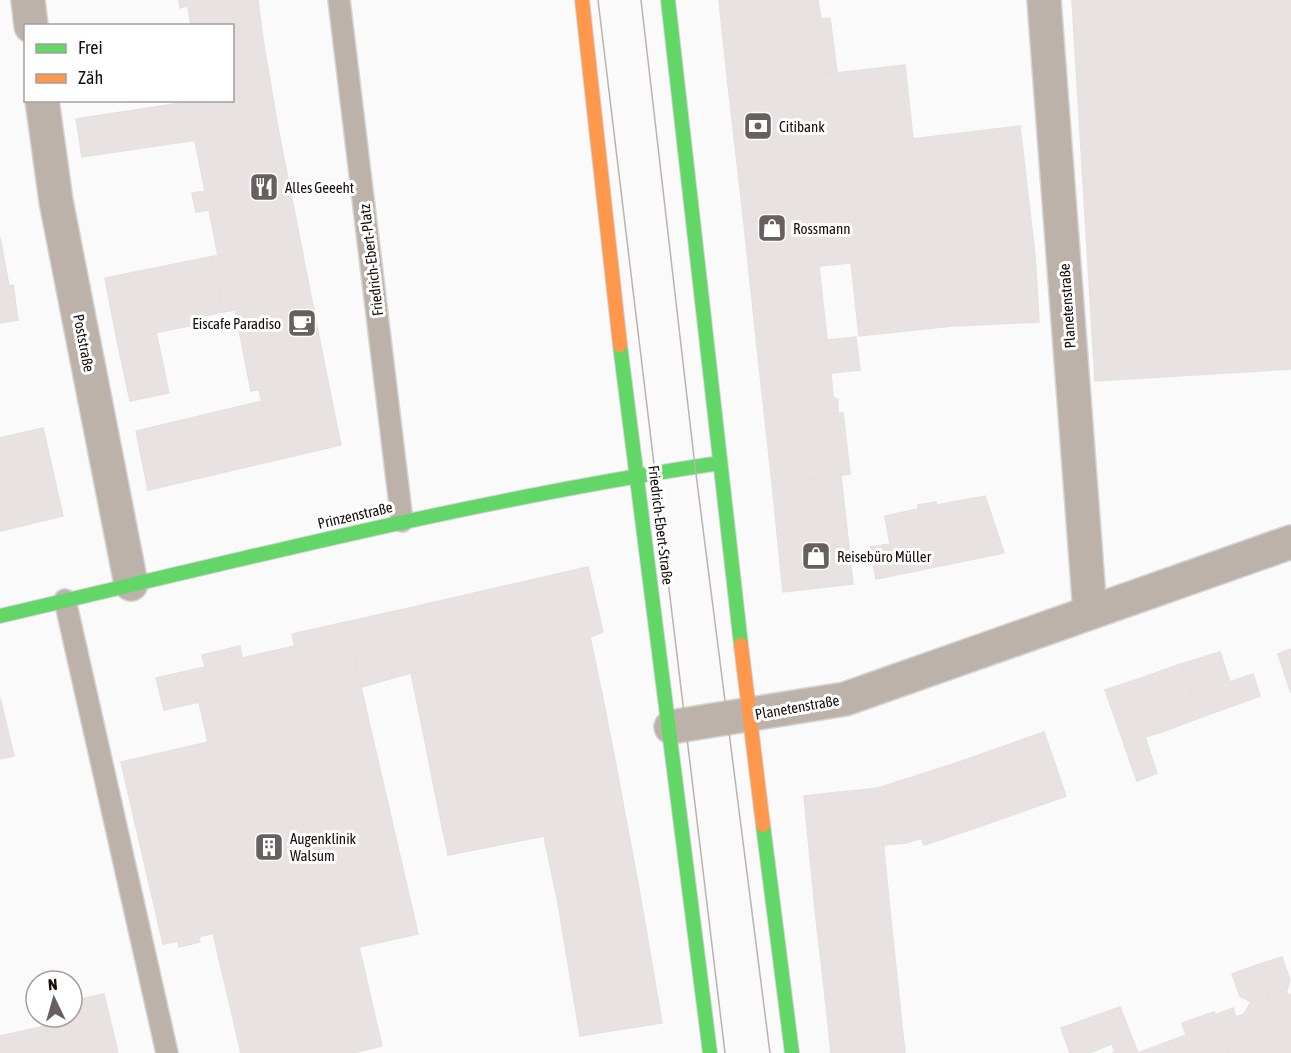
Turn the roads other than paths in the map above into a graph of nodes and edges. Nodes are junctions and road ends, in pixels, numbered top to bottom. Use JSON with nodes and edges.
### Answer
{"nodes":[{"id":1,"x":28,"y":0,"type":"edge"},
{"id":2,"x":339,"y":0,"type":"edge"},
{"id":3,"x":582,"y":0,"type":"edge"},
{"id":4,"x":668,"y":0,"type":"edge"},
{"id":5,"x":1044,"y":0,"type":"edge"},
{"id":6,"x":31,"y":24,"type":"edge"},
{"id":7,"x":42,"y":102,"type":"edge"},
{"id":8,"x":720,"y":463,"type":"junction"},
{"id":9,"x":638,"y":475,"type":"junction"},
{"id":10,"x":402,"y":520,"type":"junction"},
{"id":11,"x":1291,"y":542,"type":"edge"},
{"id":12,"x":131,"y":584,"type":"junction"},
{"id":13,"x":66,"y":600,"type":"junction"},
{"id":14,"x":1090,"y":612,"type":"junction"},
{"id":15,"x":0,"y":616,"type":"edge"},
{"id":16,"x":749,"y":716,"type":"junction"},
{"id":17,"x":671,"y":727,"type":"junction"},
{"id":18,"x":167,"y":1053,"type":"edge"},
{"id":19,"x":710,"y":1053,"type":"edge"},
{"id":20,"x":792,"y":1053,"type":"edge"}],
"edges":[{"from":1,"to":6,"type":"street"},
{"from":2,"to":10,"type":"lane","name":"Friedrich-Ebert-Platz"},
{"from":3,"to":9,"type":"main road","name":"Friedrich-Ebert-Straße"},
{"from":4,"to":8,"type":"main road"},
{"from":5,"to":14,"type":"street","name":"Planetenstraße"},
{"from":7,"to":12,"type":"street","name":"Poststraße"},
{"from":8,"to":9,"type":"main road","name":"Prinzenstraße"},
{"from":8,"to":16,"type":"main road"},
{"from":9,"to":10,"type":"main road","name":"Prinzenstraße"},
{"from":9,"to":17,"type":"main road","name":"Friedrich-Ebert-Straße"},
{"from":10,"to":12,"type":"main road","name":"Prinzenstraße"},
{"from":11,"to":14,"type":"street","name":"Planetenstraße"},
{"from":12,"to":13,"type":"main road","name":"Prinzenstraße"},
{"from":13,"to":15,"type":"main road","name":"Prinzenstraße"},
{"from":13,"to":18,"type":"lane"},
{"from":14,"to":16,"type":"street","name":"Planetenstraße"},
{"from":16,"to":17,"type":"street","name":"Planetenstraße"},
{"from":16,"to":20,"type":"main road"},
{"from":17,"to":19,"type":"main road","name":"Friedrich-Ebert-Straße"}]}
